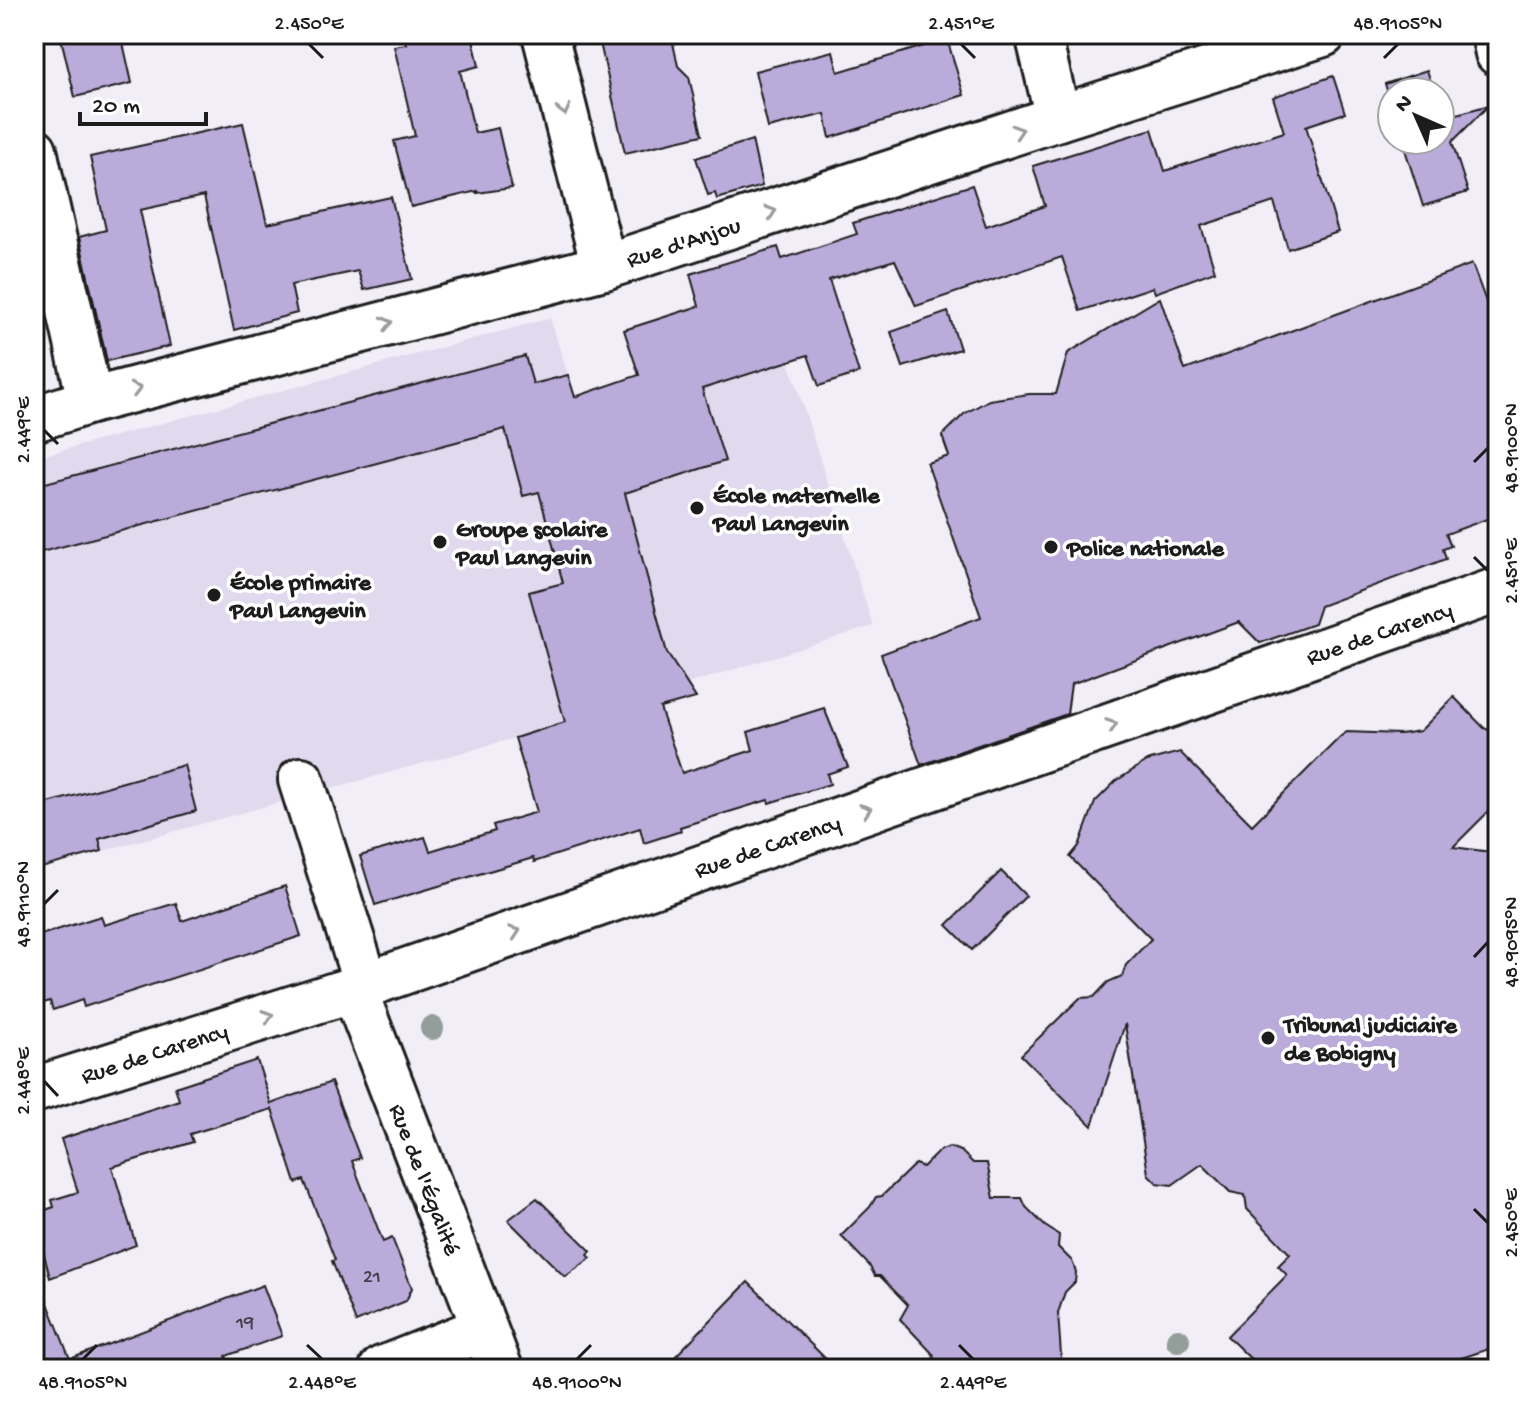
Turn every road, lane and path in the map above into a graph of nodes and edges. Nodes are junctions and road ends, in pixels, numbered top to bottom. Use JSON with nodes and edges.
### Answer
{"nodes":[{"id":1,"x":545,"y":34,"type":"edge"},
{"id":2,"x":1038,"y":34,"type":"edge"},
{"id":3,"x":1323,"y":34,"type":"edge"},
{"id":4,"x":1494,"y":34,"type":"edge"},
{"id":5,"x":1498,"y":53,"type":"edge"},
{"id":6,"x":1058,"y":118,"type":"junction"},
{"id":7,"x":34,"y":150,"type":"edge"},
{"id":8,"x":604,"y":267,"type":"junction"},
{"id":9,"x":90,"y":401,"type":"junction"},
{"id":10,"x":34,"y":419,"type":"edge"},
{"id":11,"x":1498,"y":590,"type":"edge"},
{"id":12,"x":301,"y":780,"type":"dead end"},
{"id":13,"x":360,"y":986,"type":"junction"},
{"id":14,"x":34,"y":1090,"type":"edge"},
{"id":15,"x":483,"y":1329,"type":"junction"},
{"id":16,"x":382,"y":1369,"type":"edge"},
{"id":17,"x":500,"y":1369,"type":"edge"}],
"edges":[{"from":1,"to":8,"type":"street","one_way":true},
{"from":2,"to":6,"type":"street"},
{"from":3,"to":6,"type":"street","name":"Rue d'Anjou"},
{"from":4,"to":5,"type":"street"},
{"from":8,"to":6,"type":"street","name":"Rue d'Anjou","one_way":true},
{"from":7,"to":9,"type":"street"},
{"from":9,"to":8,"type":"street","name":"Rue d'Anjou","one_way":true},
{"from":9,"to":10,"type":"street","name":"Rue d'Anjou"},
{"from":13,"to":11,"type":"street","name":"Rue de Carency","one_way":true},
{"from":12,"to":13,"type":"street","name":"Rue de l'Égalité"},
{"from":14,"to":13,"type":"street","name":"Rue de Carency","one_way":true},
{"from":13,"to":15,"type":"street","name":"Rue de l'Égalité"},
{"from":15,"to":16,"type":"street"},
{"from":15,"to":17,"type":"street","name":"Rue de l'Égalité"}]}
